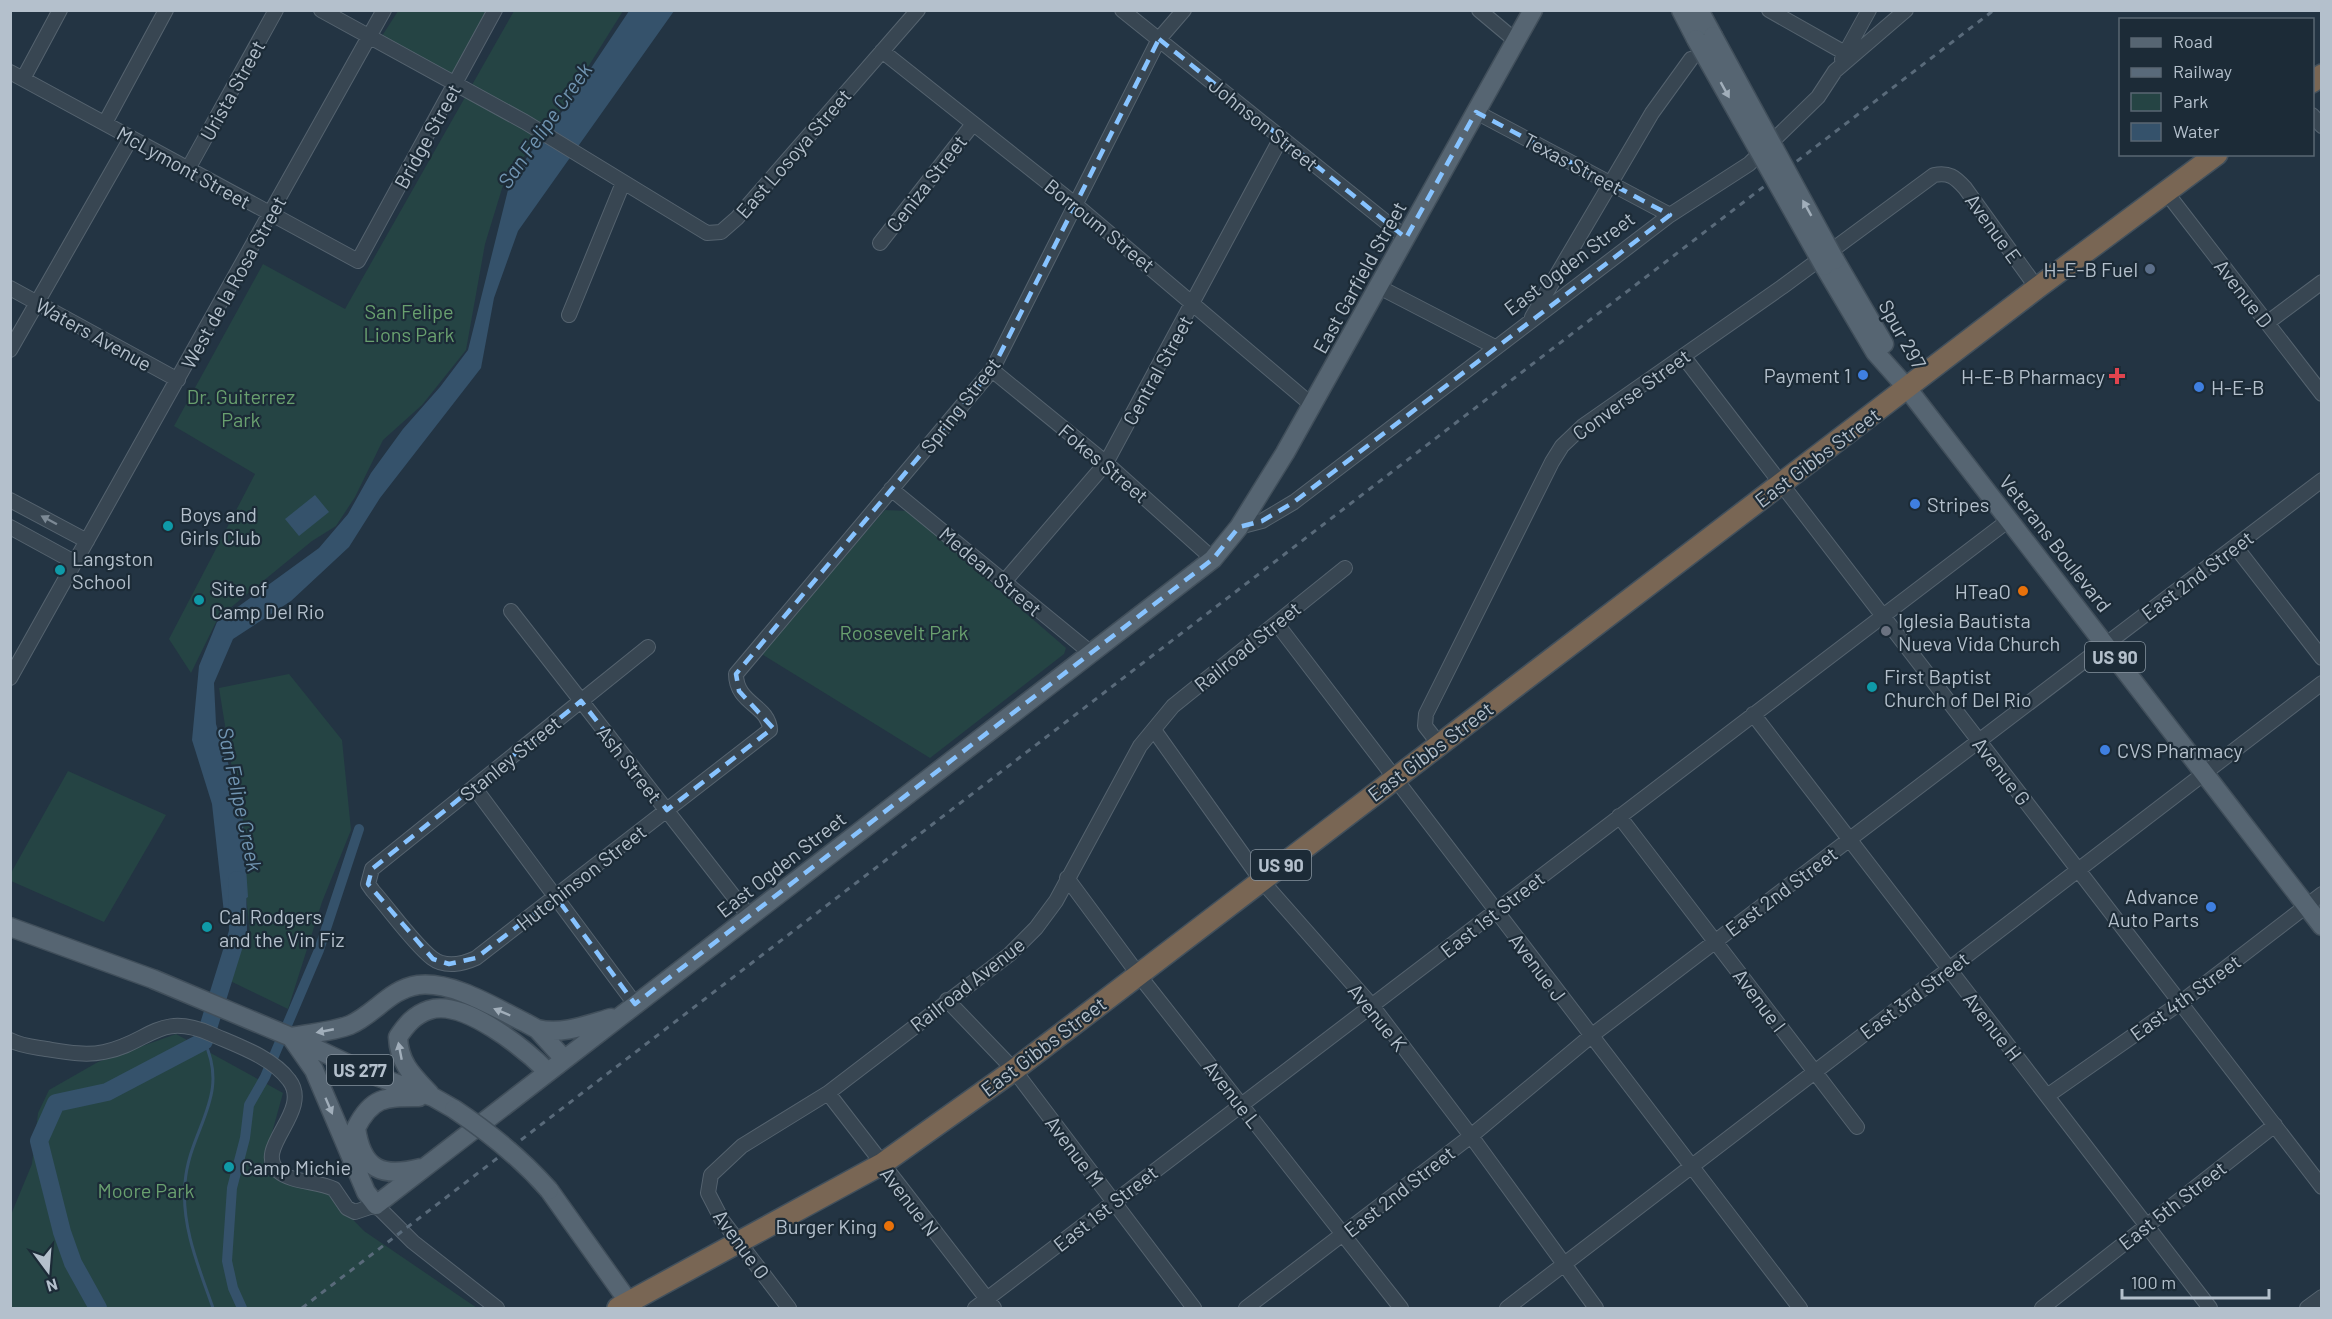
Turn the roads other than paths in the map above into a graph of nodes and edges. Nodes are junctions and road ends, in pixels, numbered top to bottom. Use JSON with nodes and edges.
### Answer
{"nodes":[{"id":1,"x":60,"y":10,"type":"edge"},
{"id":2,"x":166,"y":10,"type":"edge"},
{"id":3,"x":276,"y":10,"type":"edge"},
{"id":4,"x":321,"y":10,"type":"edge"},
{"id":5,"x":384,"y":10,"type":"edge"},
{"id":6,"x":495,"y":10,"type":"edge"},
{"id":7,"x":918,"y":10,"type":"edge"},
{"id":8,"x":1122,"y":10,"type":"edge"},
{"id":9,"x":1184,"y":10,"type":"edge"},
{"id":10,"x":1479,"y":10,"type":"edge"},
{"id":11,"x":1533,"y":10,"type":"edge"},
{"id":12,"x":1681,"y":10,"type":"edge"},
{"id":13,"x":1699,"y":10,"type":"edge"},
{"id":14,"x":1769,"y":10,"type":"edge"},
{"id":15,"x":1869,"y":10,"type":"edge"},
{"id":16,"x":1906,"y":10,"type":"edge"},
{"id":17,"x":370,"y":37,"type":"junction"},
{"id":18,"x":1705,"y":37,"type":"junction"},
{"id":19,"x":1159,"y":39,"type":"junction"},
{"id":20,"x":1516,"y":41,"type":"junction"},
{"id":21,"x":882,"y":51,"type":"junction"},
{"id":22,"x":1845,"y":53,"type":"junction"},
{"id":23,"x":1691,"y":59,"type":"dead end"},
{"id":24,"x":1835,"y":71,"type":"junction"},
{"id":25,"x":17,"y":75,"type":"edge"},
{"id":26,"x":455,"y":84,"type":"junction"},
{"id":27,"x":1476,"y":112,"type":"junction"},
{"id":28,"x":105,"y":123,"type":"junction"},
{"id":29,"x":972,"y":124,"type":"junction"},
{"id":30,"x":131,"y":138,"type":"junction"},
{"id":31,"x":1281,"y":138,"type":"junction"},
{"id":32,"x":2214,"y":156,"type":"edge"},
{"id":33,"x":188,"y":169,"type":"junction"},
{"id":34,"x":1946,"y":173,"type":"joint"},
{"id":35,"x":623,"y":183,"type":"junction"},
{"id":36,"x":1610,"y":183,"type":"junction"},
{"id":37,"x":2166,"y":192,"type":"junction"},
{"id":38,"x":1076,"y":205,"type":"junction"},
{"id":39,"x":270,"y":214,"type":"junction"},
{"id":40,"x":1670,"y":215,"type":"junction"},
{"id":41,"x":1406,"y":238,"type":"junction"},
{"id":42,"x":880,"y":243,"type":"dead end"},
{"id":43,"x":358,"y":261,"type":"joint"},
{"id":44,"x":2322,"y":282,"type":"edge"},
{"id":45,"x":1379,"y":287,"type":"junction"},
{"id":46,"x":10,"y":288,"type":"edge"},
{"id":47,"x":2037,"y":288,"type":"junction"},
{"id":48,"x":36,"y":302,"type":"junction"},
{"id":49,"x":1194,"y":303,"type":"junction"},
{"id":50,"x":570,"y":315,"type":"dead end"},
{"id":51,"x":2267,"y":323,"type":"junction"},
{"id":52,"x":1528,"y":324,"type":"junction"},
{"id":53,"x":1495,"y":347,"type":"junction"},
{"id":54,"x":10,"y":350,"type":"edge"},
{"id":55,"x":1683,"y":356,"type":"junction"},
{"id":56,"x":992,"y":370,"type":"junction"},
{"id":57,"x":178,"y":380,"type":"junction"},
{"id":58,"x":1907,"y":388,"type":"junction"},
{"id":59,"x":2322,"y":394,"type":"edge"},
{"id":60,"x":1312,"y":406,"type":"junction"},
{"id":61,"x":1106,"y":463,"type":"junction"},
{"id":62,"x":2322,"y":480,"type":"edge"},
{"id":63,"x":1781,"y":484,"type":"junction"},
{"id":64,"x":891,"y":489,"type":"junction"},
{"id":65,"x":10,"y":500,"type":"edge"},
{"id":66,"x":2009,"y":520,"type":"junction"},
{"id":67,"x":10,"y":527,"type":"edge"},
{"id":68,"x":1239,"y":527,"type":"junction"},
{"id":69,"x":87,"y":541,"type":"junction"},
{"id":70,"x":2235,"y":546,"type":"junction"},
{"id":71,"x":1213,"y":559,"type":"junction"},
{"id":72,"x":74,"y":562,"type":"junction"},
{"id":73,"x":1345,"y":568,"type":"dead end"},
{"id":74,"x":1004,"y":582,"type":"junction"},
{"id":75,"x":511,"y":611,"type":"dead end"},
{"id":76,"x":1883,"y":616,"type":"junction"},
{"id":77,"x":1277,"y":624,"type":"junction"},
{"id":78,"x":2105,"y":645,"type":"junction"},
{"id":79,"x":648,"y":647,"type":"dead end"},
{"id":80,"x":1091,"y":653,"type":"junction"},
{"id":81,"x":2322,"y":658,"type":"edge"},
{"id":82,"x":10,"y":678,"type":"edge"},
{"id":83,"x":2322,"y":683,"type":"edge"},
{"id":84,"x":581,"y":701,"type":"junction"},
{"id":85,"x":1753,"y":714,"type":"junction"},
{"id":86,"x":770,"y":730,"type":"joint"},
{"id":87,"x":1154,"y":730,"type":"junction"},
{"id":88,"x":1979,"y":741,"type":"junction"},
{"id":89,"x":1439,"y":744,"type":"junction"},
{"id":90,"x":2204,"y":773,"type":"junction"},
{"id":91,"x":1394,"y":779,"type":"junction"},
{"id":92,"x":474,"y":787,"type":"junction"},
{"id":93,"x":667,"y":810,"type":"junction"},
{"id":94,"x":1619,"y":816,"type":"junction"},
{"id":95,"x":1849,"y":839,"type":"junction"},
{"id":96,"x":2078,"y":870,"type":"junction"},
{"id":97,"x":1067,"y":878,"type":"junction"},
{"id":98,"x":1261,"y":880,"type":"junction"},
{"id":99,"x":2322,"y":894,"type":"edge"},
{"id":100,"x":556,"y":897,"type":"junction"},
{"id":101,"x":2306,"y":906,"type":"junction"},
{"id":102,"x":1495,"y":911,"type":"junction"},
{"id":103,"x":749,"y":916,"type":"junction"},
{"id":104,"x":2322,"y":926,"type":"edge"},
{"id":105,"x":10,"y":927,"type":"edge"},
{"id":106,"x":1715,"y":941,"type":"junction"},
{"id":107,"x":476,"y":958,"type":"joint"},
{"id":108,"x":1949,"y":969,"type":"junction"},
{"id":109,"x":1138,"y":974,"type":"junction"},
{"id":110,"x":947,"y":1000,"type":"junction"},
{"id":111,"x":2180,"y":1003,"type":"junction"},
{"id":112,"x":1372,"y":1007,"type":"junction"},
{"id":113,"x":628,"y":1010,"type":"junction"},
{"id":114,"x":537,"y":1029,"type":"junction"},
{"id":115,"x":1591,"y":1036,"type":"junction"},
{"id":116,"x":291,"y":1037,"type":"junction"},
{"id":117,"x":10,"y":1040,"type":"edge"},
{"id":118,"x":564,"y":1059,"type":"junction"},
{"id":119,"x":1014,"y":1070,"type":"junction"},
{"id":120,"x":548,"y":1072,"type":"junction"},
{"id":121,"x":1815,"y":1072,"type":"junction"},
{"id":122,"x":828,"y":1093,"type":"junction"},
{"id":123,"x":2047,"y":1096,"type":"junction"},
{"id":124,"x":433,"y":1097,"type":"junction"},
{"id":125,"x":1240,"y":1104,"type":"junction"},
{"id":126,"x":2275,"y":1125,"type":"junction"},
{"id":127,"x":1857,"y":1127,"type":"dead end"},
{"id":128,"x":1471,"y":1136,"type":"junction"},
{"id":129,"x":882,"y":1164,"type":"junction"},
{"id":130,"x":1691,"y":1166,"type":"junction"},
{"id":131,"x":426,"y":1167,"type":"junction"},
{"id":132,"x":711,"y":1175,"type":"joint"},
{"id":133,"x":2322,"y":1186,"type":"edge"},
{"id":134,"x":1114,"y":1202,"type":"junction"},
{"id":135,"x":376,"y":1205,"type":"junction"},
{"id":136,"x":2146,"y":1225,"type":"junction"},
{"id":137,"x":1344,"y":1234,"type":"junction"},
{"id":138,"x":739,"y":1242,"type":"junction"},
{"id":139,"x":1565,"y":1263,"type":"junction"},
{"id":140,"x":2322,"y":1297,"type":"edge"},
{"id":141,"x":990,"y":1304,"type":"edge"},
{"id":142,"x":1794,"y":1306,"type":"edge"},
{"id":143,"x":626,"y":1307,"type":"edge"},
{"id":144,"x":497,"y":1308,"type":"edge"},
{"id":145,"x":789,"y":1308,"type":"edge"},
{"id":146,"x":975,"y":1308,"type":"edge"},
{"id":147,"x":1194,"y":1308,"type":"edge"},
{"id":148,"x":1246,"y":1308,"type":"edge"},
{"id":149,"x":1401,"y":1308,"type":"edge"},
{"id":150,"x":1507,"y":1308,"type":"edge"},
{"id":151,"x":1596,"y":1308,"type":"edge"},
{"id":152,"x":2042,"y":1308,"type":"edge"},
{"id":153,"x":2210,"y":1308,"type":"edge"},
{"id":154,"x":2307,"y":1308,"type":"edge"}],
"edges":[{"from":1,"to":25,"type":"street"},
{"from":2,"to":28,"type":"street"},
{"from":3,"to":33,"type":"street","name":"Urista Street"},
{"from":4,"to":17,"type":"street","name":"East Losoya Street"},
{"from":5,"to":17,"type":"street","name":"West de la Rosa Street"},
{"from":6,"to":26,"type":"street","name":"Bridge Street"},
{"from":7,"to":21,"type":"street","name":"East Losoya Street"},
{"from":8,"to":19,"type":"street","name":"Johnson Street"},
{"from":9,"to":19,"type":"street","name":"Spring Street"},
{"from":10,"to":20,"type":"street"},
{"from":11,"to":20,"type":"main road","name":"East Garfield Street"},
{"from":12,"to":18,"type":"main road","name":"Spur 297"},
{"from":13,"to":18,"type":"main road","name":"Spur 297"},
{"from":14,"to":22,"type":"street"},
{"from":15,"to":22,"type":"street"},
{"from":16,"to":24,"type":"street","name":"East Ogden Street"},
{"from":17,"to":26,"type":"street","name":"East Losoya Street"},
{"from":17,"to":39,"type":"street","name":"West de la Rosa Street"},
{"from":18,"to":58,"type":"main road","name":"Spur 297","bridge":true},
{"from":19,"to":31,"type":"street","name":"Johnson Street"},
{"from":19,"to":38,"type":"street","name":"Spring Street"},
{"from":20,"to":27,"type":"main road","name":"East Garfield Street"},
{"from":21,"to":29,"type":"street","name":"Borroum Street"},
{"from":21,"to":35,"type":"street","name":"East Losoya Street"},
{"from":22,"to":24,"type":"street"},
{"from":23,"to":36,"type":"street"},
{"from":24,"to":40,"type":"street","name":"East Ogden Street"},
{"from":25,"to":28,"type":"street","name":"McLymont Street"},
{"from":26,"to":35,"type":"street","name":"East Losoya Street"},
{"from":26,"to":43,"type":"street","name":"Bridge Street"},
{"from":27,"to":36,"type":"street","name":"Texas Street"},
{"from":27,"to":41,"type":"main road","name":"East Garfield Street"},
{"from":28,"to":30,"type":"street","name":"McLymont Street"},
{"from":29,"to":38,"type":"street","name":"Borroum Street"},
{"from":29,"to":42,"type":"street","name":"Ceniza Street"},
{"from":30,"to":33,"type":"street","name":"McLymont Street"},
{"from":30,"to":48,"type":"street"},
{"from":31,"to":41,"type":"street","name":"Johnson Street"},
{"from":31,"to":49,"type":"street","name":"Central Street"},
{"from":32,"to":37,"type":"highway","name":"East Gibbs Street"},
{"from":33,"to":39,"type":"street","name":"McLymont Street"},
{"from":34,"to":47,"type":"street","name":"Avenue E"},
{"from":34,"to":55,"type":"street","name":"Converse Street"},
{"from":35,"to":50,"type":"street"},
{"from":36,"to":40,"type":"street","name":"Texas Street"},
{"from":36,"to":52,"type":"street"},
{"from":37,"to":47,"type":"highway","name":"East Gibbs Street"},
{"from":37,"to":51,"type":"street","name":"Avenue D"},
{"from":38,"to":49,"type":"street","name":"Borroum Street"},
{"from":38,"to":56,"type":"street","name":"Spring Street"},
{"from":39,"to":43,"type":"street","name":"McLymont Street"},
{"from":39,"to":57,"type":"street","name":"West de la Rosa Street"},
{"from":40,"to":52,"type":"street","name":"East Ogden Street"},
{"from":41,"to":45,"type":"main road","name":"East Garfield Street"},
{"from":44,"to":51,"type":"street"},
{"from":45,"to":53,"type":"street"},
{"from":45,"to":60,"type":"main road","name":"East Garfield Street"},
{"from":46,"to":48,"type":"street","name":"Waters Avenue"},
{"from":47,"to":58,"type":"highway","name":"East Gibbs Street"},
{"from":48,"to":54,"type":"street"},
{"from":48,"to":57,"type":"street","name":"Waters Avenue"},
{"from":49,"to":60,"type":"street","name":"Borroum Street"},
{"from":49,"to":61,"type":"street","name":"Central Street"},
{"from":51,"to":59,"type":"street","name":"Avenue D"},
{"from":52,"to":53,"type":"street","name":"East Ogden Street"},
{"from":53,"to":68,"type":"street","name":"East Ogden Street"},
{"from":55,"to":63,"type":"street","name":"Avenue G"},
{"from":55,"to":89,"type":"street","name":"Converse Street"},
{"from":56,"to":61,"type":"street","name":"Fokes Street"},
{"from":56,"to":64,"type":"street","name":"Spring Street"},
{"from":57,"to":69,"type":"street","name":"West de la Rosa Street"},
{"from":58,"to":63,"type":"highway","name":"East Gibbs Street","number":"US 90"},
{"from":58,"to":66,"type":"main road","name":"Veterans Boulevard","number":"US 90"},
{"from":60,"to":68,"type":"main road","name":"East Garfield Street"},
{"from":61,"to":71,"type":"street","name":"Fokes Street"},
{"from":61,"to":74,"type":"street","name":"Central Street"},
{"from":62,"to":70,"type":"street","name":"East 2nd Street"},
{"from":63,"to":76,"type":"street","name":"Avenue G"},
{"from":63,"to":89,"type":"highway","name":"East Gibbs Street","number":"US 90"},
{"from":64,"to":74,"type":"street","name":"Medean Street"},
{"from":64,"to":86,"type":"street","name":"Spring Street"},
{"from":69,"to":65,"type":"street","one_way":true},
{"from":66,"to":76,"type":"street","name":"East 1st Street"},
{"from":66,"to":78,"type":"main road","name":"Veterans Boulevard","number":"US 90"},
{"from":67,"to":72,"type":"street"},
{"from":68,"to":71,"type":"main road","name":"East Garfield Street"},
{"from":69,"to":72,"type":"street","name":"West de la Rosa Street"},
{"from":70,"to":78,"type":"street","name":"East 2nd Street"},
{"from":70,"to":81,"type":"street"},
{"from":71,"to":80,"type":"main road","name":"East Ogden Street"},
{"from":72,"to":82,"type":"street","name":"West de la Rosa Street"},
{"from":73,"to":77,"type":"street","name":"Railroad Street"},
{"from":74,"to":80,"type":"street","name":"Medean Street"},
{"from":75,"to":84,"type":"street","name":"Ash Street"},
{"from":76,"to":85,"type":"street","name":"East 1st Street"},
{"from":76,"to":88,"type":"street","name":"Avenue G"},
{"from":77,"to":87,"type":"street","name":"Railroad Street"},
{"from":77,"to":91,"type":"street","name":"Avenue J"},
{"from":78,"to":88,"type":"street","name":"East 2nd Street"},
{"from":78,"to":90,"type":"main road","name":"Veterans Boulevard","number":"US 90"},
{"from":79,"to":84,"type":"street","name":"Stanley Street"},
{"from":80,"to":103,"type":"main road","name":"East Ogden Street"},
{"from":83,"to":90,"type":"street","name":"East 3rd Street"},
{"from":84,"to":92,"type":"street","name":"Stanley Street"},
{"from":84,"to":93,"type":"street","name":"Ash Street"},
{"from":85,"to":94,"type":"street","name":"East 1st Street"},
{"from":85,"to":95,"type":"street","name":"Avenue H"},
{"from":86,"to":93,"type":"street","name":"Hutchinson Street"},
{"from":87,"to":97,"type":"street","name":"Railroad Avenue"},
{"from":87,"to":98,"type":"street","name":"Avenue K"},
{"from":88,"to":95,"type":"street","name":"East 2nd Street"},
{"from":88,"to":96,"type":"street","name":"Avenue G"},
{"from":89,"to":91,"type":"highway","name":"East Gibbs Street","number":"US 90"},
{"from":90,"to":96,"type":"street","name":"East 3rd Street"},
{"from":90,"to":101,"type":"main road","name":"Veterans Boulevard","number":"US 90"},
{"from":91,"to":98,"type":"highway","name":"East Gibbs Street","number":"US 90"},
{"from":91,"to":102,"type":"street","name":"Avenue J"},
{"from":92,"to":100,"type":"street"},
{"from":92,"to":107,"type":"street","name":"Stanley Street"},
{"from":93,"to":100,"type":"street","name":"Hutchinson Street"},
{"from":93,"to":103,"type":"street","name":"Ash Street"},
{"from":94,"to":102,"type":"street","name":"East 1st Street"},
{"from":94,"to":106,"type":"street","name":"Avenue I"},
{"from":95,"to":106,"type":"street","name":"East 2nd Street"},
{"from":95,"to":108,"type":"street","name":"Avenue H"},
{"from":96,"to":108,"type":"street","name":"East 3rd Street"},
{"from":96,"to":111,"type":"street","name":"Avenue G"},
{"from":97,"to":109,"type":"street","name":"Avenue L"},
{"from":97,"to":110,"type":"street","name":"Railroad Avenue"},
{"from":98,"to":109,"type":"highway","name":"East Gibbs Street","number":"US 90"},
{"from":98,"to":112,"type":"street","name":"Avenue K"},
{"from":99,"to":101,"type":"street","name":"East 4th Street"},
{"from":100,"to":107,"type":"street","name":"Hutchinson Street"},
{"from":100,"to":113,"type":"street"},
{"from":101,"to":104,"type":"main road","name":"Veterans Boulevard","number":"US 90"},
{"from":101,"to":111,"type":"street","name":"East 4th Street"},
{"from":102,"to":112,"type":"street","name":"East 1st Street"},
{"from":102,"to":115,"type":"street","name":"Avenue J"},
{"from":103,"to":113,"type":"main road","name":"East Ogden Street"},
{"from":105,"to":116,"type":"main road","number":"US 277"},
{"from":106,"to":115,"type":"street","name":"East 2nd Street"},
{"from":106,"to":121,"type":"street","name":"Avenue I"},
{"from":108,"to":121,"type":"street","name":"East 3rd Street"},
{"from":108,"to":123,"type":"street","name":"Avenue H"},
{"from":109,"to":119,"type":"highway","name":"East Gibbs Street","number":"US 90"},
{"from":109,"to":125,"type":"street","name":"Avenue L"},
{"from":110,"to":119,"type":"street","name":"Avenue M"},
{"from":110,"to":122,"type":"street","name":"Railroad Avenue"},
{"from":111,"to":123,"type":"street","name":"East 4th Street"},
{"from":111,"to":126,"type":"street","name":"Avenue G"},
{"from":112,"to":125,"type":"street","name":"East 1st Street"},
{"from":112,"to":128,"type":"street","name":"Avenue K"},
{"from":113,"to":114,"type":"main road"},
{"from":113,"to":118,"type":"main road","name":"East Ogden Street"},
{"from":114,"to":116,"type":"main road","one_way":true},
{"from":114,"to":118,"type":"main road"},
{"from":115,"to":128,"type":"street","name":"East 2nd Street"},
{"from":115,"to":130,"type":"street","name":"Avenue J"},
{"from":116,"to":124,"type":"main road","number":"US 277"},
{"from":116,"to":135,"type":"main road","one_way":true},
{"from":117,"to":135,"type":"street"},
{"from":118,"to":120,"type":"main road","name":"East Ogden Street"},
{"from":119,"to":129,"type":"highway","name":"East Gibbs Street","number":"US 90"},
{"from":119,"to":134,"type":"street","name":"Avenue M"},
{"from":124,"to":120,"type":"main road","one_way":true},
{"from":120,"to":131,"type":"main road","name":"East Ogden Street"},
{"from":121,"to":127,"type":"street","name":"Avenue I"},
{"from":121,"to":130,"type":"street","name":"East 3rd Street"},
{"from":122,"to":129,"type":"street","name":"Avenue N"},
{"from":122,"to":132,"type":"street","name":"Railroad Avenue"},
{"from":123,"to":136,"type":"street","name":"Avenue H"},
{"from":124,"to":131,"type":"main road"},
{"from":124,"to":143,"type":"main road","number":"US 277","bridge":true},
{"from":125,"to":134,"type":"street","name":"East 1st Street"},
{"from":125,"to":137,"type":"street","name":"Avenue L"},
{"from":126,"to":133,"type":"street","name":"Avenue G"},
{"from":126,"to":136,"type":"street","name":"East 5th Street"},
{"from":128,"to":137,"type":"street","name":"East 2nd Street"},
{"from":128,"to":139,"type":"street","name":"Avenue K"},
{"from":129,"to":138,"type":"highway","name":"East Gibbs Street","number":"US 90"},
{"from":129,"to":141,"type":"street","name":"Avenue N"},
{"from":130,"to":139,"type":"street","name":"East 3rd Street"},
{"from":130,"to":142,"type":"street","name":"Avenue J"},
{"from":131,"to":135,"type":"main road","name":"East Ogden Street"},
{"from":132,"to":138,"type":"street","name":"Avenue O"},
{"from":134,"to":141,"type":"street","name":"East 1st Street"},
{"from":134,"to":147,"type":"street","name":"Avenue M"},
{"from":135,"to":144,"type":"street"},
{"from":136,"to":152,"type":"street","name":"East 5th Street"},
{"from":136,"to":153,"type":"street","name":"Avenue H"},
{"from":137,"to":148,"type":"street","name":"East 2nd Street"},
{"from":137,"to":149,"type":"street","name":"Avenue L"},
{"from":138,"to":143,"type":"highway","name":"East Gibbs Street","number":"US 90"},
{"from":138,"to":145,"type":"street","name":"Avenue O"},
{"from":139,"to":150,"type":"street","name":"East 3rd Street"},
{"from":139,"to":151,"type":"street","name":"Avenue K"},
{"from":140,"to":154,"type":"street"},
{"from":141,"to":146,"type":"street","name":"East 1st Street"}]}
